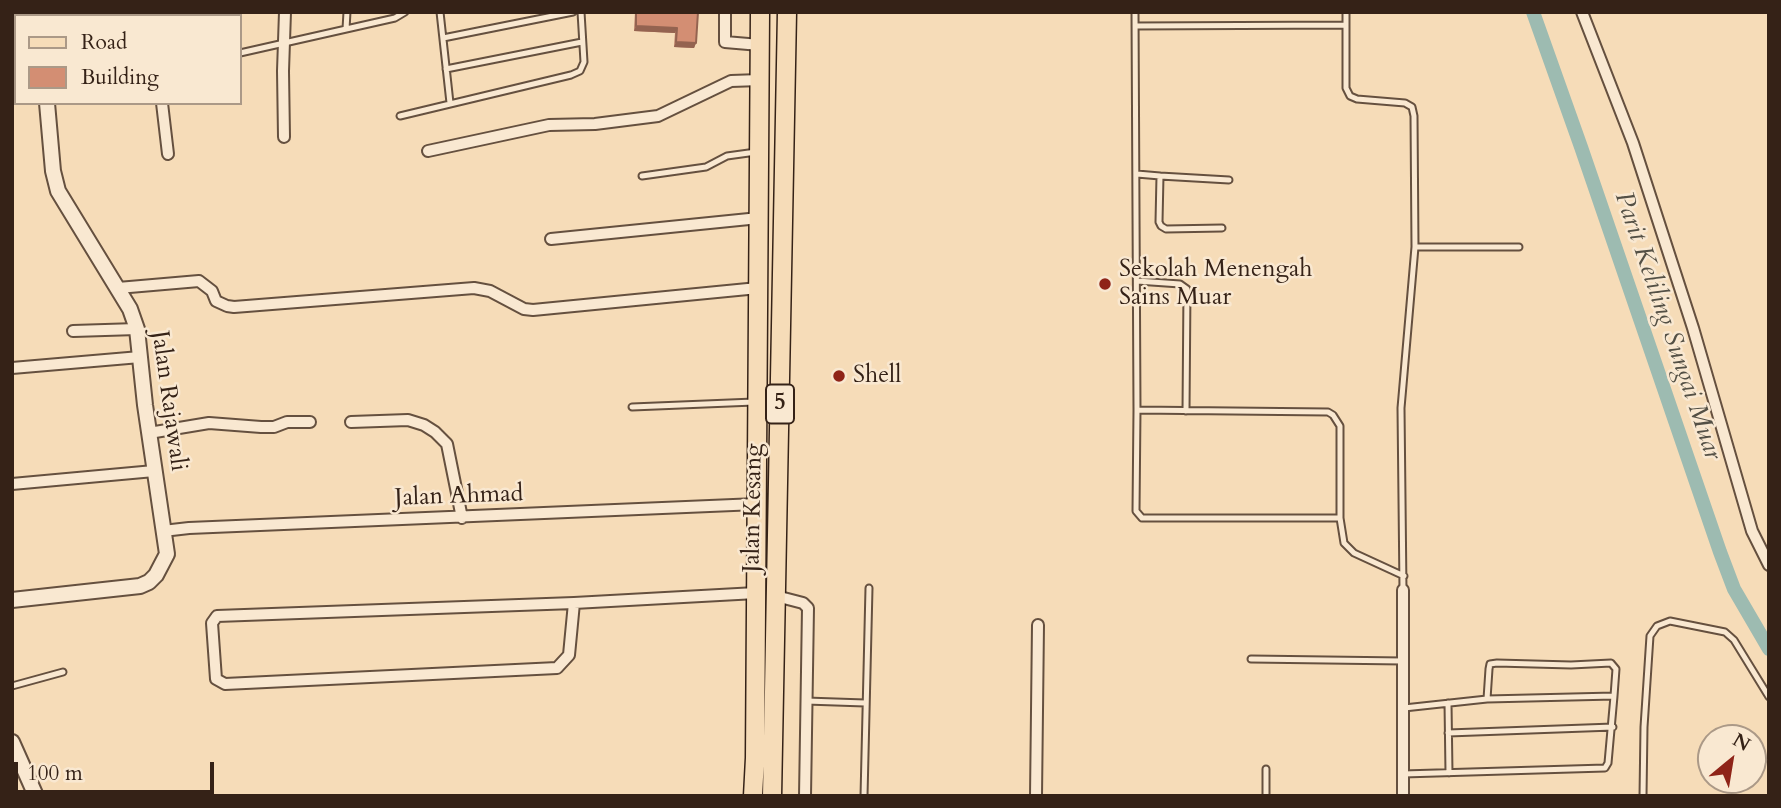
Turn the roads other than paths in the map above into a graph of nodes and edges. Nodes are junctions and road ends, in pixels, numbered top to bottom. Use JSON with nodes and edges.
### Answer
{"nodes":[{"id":1,"x":285,"y":12,"type":"edge"},
{"id":2,"x":346,"y":12,"type":"edge"},
{"id":3,"x":405,"y":12,"type":"edge"},
{"id":4,"x":440,"y":12,"type":"edge"},
{"id":5,"x":573,"y":12,"type":"edge"},
{"id":6,"x":581,"y":12,"type":"edge"},
{"id":7,"x":725,"y":12,"type":"edge"},
{"id":8,"x":760,"y":12,"type":"edge"},
{"id":9,"x":787,"y":12,"type":"edge"},
{"id":10,"x":1135,"y":12,"type":"edge"},
{"id":11,"x":1346,"y":12,"type":"edge"},
{"id":12,"x":1582,"y":12,"type":"edge"},
{"id":13,"x":1346,"y":25,"type":"junction"},
{"id":14,"x":1135,"y":26,"type":"junction"},
{"id":15,"x":346,"y":29,"type":"junction"},
{"id":16,"x":443,"y":38,"type":"junction"},
{"id":17,"x":582,"y":42,"type":"junction"},
{"id":18,"x":284,"y":44,"type":"junction"},
{"id":19,"x":760,"y":45,"type":"junction"},
{"id":20,"x":242,"y":53,"type":"edge"},
{"id":21,"x":446,"y":69,"type":"junction"},
{"id":22,"x":760,"y":80,"type":"junction"},
{"id":23,"x":450,"y":103,"type":"junction"},
{"id":24,"x":47,"y":105,"type":"edge"},
{"id":25,"x":162,"y":105,"type":"edge"},
{"id":26,"x":400,"y":116,"type":"dead end"},
{"id":27,"x":284,"y":137,"type":"dead end"},
{"id":28,"x":428,"y":151,"type":"dead end"},
{"id":29,"x":759,"y":151,"type":"junction"},
{"id":30,"x":168,"y":155,"type":"dead end"},
{"id":31,"x":1137,"y":174,"type":"junction"},
{"id":32,"x":642,"y":176,"type":"dead end"},
{"id":33,"x":1160,"y":176,"type":"junction"},
{"id":34,"x":1229,"y":180,"type":"dead end"},
{"id":35,"x":759,"y":218,"type":"junction"},
{"id":36,"x":1223,"y":228,"type":"dead end"},
{"id":37,"x":551,"y":239,"type":"dead end"},
{"id":38,"x":1415,"y":247,"type":"junction"},
{"id":39,"x":1519,"y":247,"type":"dead end"},
{"id":40,"x":1137,"y":281,"type":"junction"},
{"id":41,"x":118,"y":288,"type":"junction"},
{"id":42,"x":758,"y":288,"type":"junction"},
{"id":43,"x":137,"y":329,"type":"junction"},
{"id":44,"x":73,"y":331,"type":"dead end"},
{"id":45,"x":139,"y":356,"type":"junction"},
{"id":46,"x":12,"y":368,"type":"edge"},
{"id":47,"x":757,"y":402,"type":"junction"},
{"id":48,"x":632,"y":407,"type":"dead end"},
{"id":49,"x":1137,"y":410,"type":"junction"},
{"id":50,"x":1185,"y":411,"type":"junction"},
{"id":51,"x":310,"y":422,"type":"dead end"},
{"id":52,"x":351,"y":422,"type":"dead end"},
{"id":53,"x":149,"y":433,"type":"junction"},
{"id":54,"x":154,"y":471,"type":"junction"},
{"id":55,"x":12,"y":484,"type":"edge"},
{"id":56,"x":757,"y":504,"type":"junction"},
{"id":57,"x":462,"y":518,"type":"junction"},
{"id":58,"x":1340,"y":518,"type":"junction"},
{"id":59,"x":163,"y":531,"type":"junction"},
{"id":60,"x":1769,"y":565,"type":"edge"},
{"id":61,"x":1404,"y":576,"type":"junction"},
{"id":62,"x":869,"y":589,"type":"dead end"},
{"id":63,"x":1403,"y":590,"type":"joint"},
{"id":64,"x":756,"y":593,"type":"junction"},
{"id":65,"x":779,"y":596,"type":"junction"},
{"id":66,"x":12,"y":600,"type":"edge"},
{"id":67,"x":574,"y":603,"type":"junction"},
{"id":68,"x":1038,"y":625,"type":"dead end"},
{"id":69,"x":1251,"y":659,"type":"dead end"},
{"id":70,"x":1403,"y":661,"type":"junction"},
{"id":71,"x":63,"y":672,"type":"dead end"},
{"id":72,"x":12,"y":686,"type":"edge"},
{"id":73,"x":1614,"y":696,"type":"junction"},
{"id":74,"x":1769,"y":697,"type":"edge"},
{"id":75,"x":1487,"y":699,"type":"junction"},
{"id":76,"x":806,"y":701,"type":"junction"},
{"id":77,"x":865,"y":703,"type":"junction"},
{"id":78,"x":1448,"y":703,"type":"junction"},
{"id":79,"x":1403,"y":708,"type":"junction"},
{"id":80,"x":1613,"y":727,"type":"junction"},
{"id":81,"x":1448,"y":733,"type":"junction"},
{"id":82,"x":12,"y":742,"type":"edge"},
{"id":83,"x":1266,"y":769,"type":"dead end"},
{"id":84,"x":1449,"y":773,"type":"junction"},
{"id":85,"x":1403,"y":774,"type":"junction"},
{"id":86,"x":36,"y":796,"type":"edge"},
{"id":87,"x":753,"y":796,"type":"edge"},
{"id":88,"x":772,"y":796,"type":"edge"},
{"id":89,"x":805,"y":796,"type":"edge"},
{"id":90,"x":864,"y":796,"type":"edge"},
{"id":91,"x":1036,"y":796,"type":"edge"},
{"id":92,"x":1266,"y":796,"type":"edge"},
{"id":93,"x":1403,"y":796,"type":"edge"},
{"id":94,"x":1643,"y":796,"type":"edge"}],
"edges":[{"from":1,"to":18,"type":"street"},
{"from":2,"to":15,"type":"lane"},
{"from":3,"to":15,"type":"lane"},
{"from":4,"to":16,"type":"lane"},
{"from":5,"to":16,"type":"lane"},
{"from":6,"to":17,"type":"lane"},
{"from":7,"to":19,"type":"street"},
{"from":8,"to":19,"type":"main road","name":"Jalan Kesang","number":"5"},
{"from":9,"to":65,"type":"main road","name":"Jalan Kesang","number":"5"},
{"from":10,"to":14,"type":"lane"},
{"from":11,"to":13,"type":"lane"},
{"from":12,"to":60,"type":"street"},
{"from":13,"to":14,"type":"lane"},
{"from":13,"to":38,"type":"lane"},
{"from":14,"to":31,"type":"lane"},
{"from":15,"to":18,"type":"lane"},
{"from":16,"to":21,"type":"lane"},
{"from":17,"to":21,"type":"lane"},
{"from":17,"to":23,"type":"lane"},
{"from":18,"to":20,"type":"lane"},
{"from":18,"to":27,"type":"street"},
{"from":19,"to":22,"type":"main road","name":"Jalan Kesang","number":"5"},
{"from":21,"to":23,"type":"lane"},
{"from":22,"to":28,"type":"street"},
{"from":22,"to":29,"type":"main road","name":"Jalan Kesang","number":"5"},
{"from":23,"to":26,"type":"lane"},
{"from":24,"to":41,"type":"street","name":"Jalan Rajawali"},
{"from":25,"to":30,"type":"street"},
{"from":29,"to":32,"type":"lane"},
{"from":29,"to":35,"type":"main road","name":"Jalan Kesang","number":"5"},
{"from":31,"to":33,"type":"lane"},
{"from":31,"to":40,"type":"lane"},
{"from":33,"to":34,"type":"lane"},
{"from":33,"to":36,"type":"lane"},
{"from":35,"to":37,"type":"street"},
{"from":35,"to":42,"type":"main road","name":"Jalan Kesang","number":"5"},
{"from":38,"to":39,"type":"lane"},
{"from":38,"to":61,"type":"lane"},
{"from":40,"to":49,"type":"lane"},
{"from":40,"to":50,"type":"lane"},
{"from":41,"to":42,"type":"street"},
{"from":41,"to":43,"type":"street","name":"Jalan Rajawali"},
{"from":42,"to":47,"type":"main road","name":"Jalan Kesang","number":"5"},
{"from":43,"to":44,"type":"street"},
{"from":43,"to":45,"type":"street","name":"Jalan Rajawali"},
{"from":45,"to":46,"type":"street"},
{"from":45,"to":53,"type":"street","name":"Jalan Rajawali"},
{"from":47,"to":48,"type":"lane"},
{"from":47,"to":56,"type":"main road","name":"Jalan Kesang","number":"5"},
{"from":49,"to":50,"type":"lane"},
{"from":49,"to":58,"type":"lane"},
{"from":50,"to":58,"type":"lane"},
{"from":51,"to":53,"type":"street"},
{"from":52,"to":57,"type":"street"},
{"from":53,"to":54,"type":"street","name":"Jalan Rajawali"},
{"from":54,"to":55,"type":"street"},
{"from":54,"to":59,"type":"street","name":"Jalan Rajawali"},
{"from":56,"to":57,"type":"street","name":"Jalan Ahmad"},
{"from":56,"to":64,"type":"main road","name":"Jalan Kesang","number":"5"},
{"from":57,"to":59,"type":"street","name":"Jalan Ahmad"},
{"from":58,"to":61,"type":"lane"},
{"from":59,"to":66,"type":"street","name":"Jalan Rajawali"},
{"from":61,"to":63,"type":"lane"},
{"from":62,"to":77,"type":"lane"},
{"from":63,"to":70,"type":"street"},
{"from":64,"to":67,"type":"street"},
{"from":64,"to":87,"type":"main road","name":"Jalan Kesang","number":"5"},
{"from":65,"to":76,"type":"street"},
{"from":65,"to":88,"type":"main road","name":"Jalan Kesang","number":"5"},
{"from":67,"to":67,"type":"street"},
{"from":68,"to":91,"type":"street"},
{"from":69,"to":70,"type":"lane"},
{"from":70,"to":79,"type":"street"},
{"from":71,"to":72,"type":"lane"},
{"from":73,"to":75,"type":"lane"},
{"from":73,"to":75,"type":"lane"},
{"from":73,"to":80,"type":"lane"},
{"from":74,"to":94,"type":"lane"},
{"from":75,"to":78,"type":"lane"},
{"from":76,"to":77,"type":"lane"},
{"from":76,"to":89,"type":"street"},
{"from":77,"to":90,"type":"lane"},
{"from":78,"to":79,"type":"lane"},
{"from":78,"to":81,"type":"lane"},
{"from":79,"to":85,"type":"street"},
{"from":80,"to":81,"type":"lane"},
{"from":80,"to":84,"type":"lane"},
{"from":81,"to":84,"type":"lane"},
{"from":82,"to":86,"type":"street"},
{"from":83,"to":92,"type":"lane"},
{"from":84,"to":85,"type":"lane"},
{"from":85,"to":93,"type":"street"}]}
